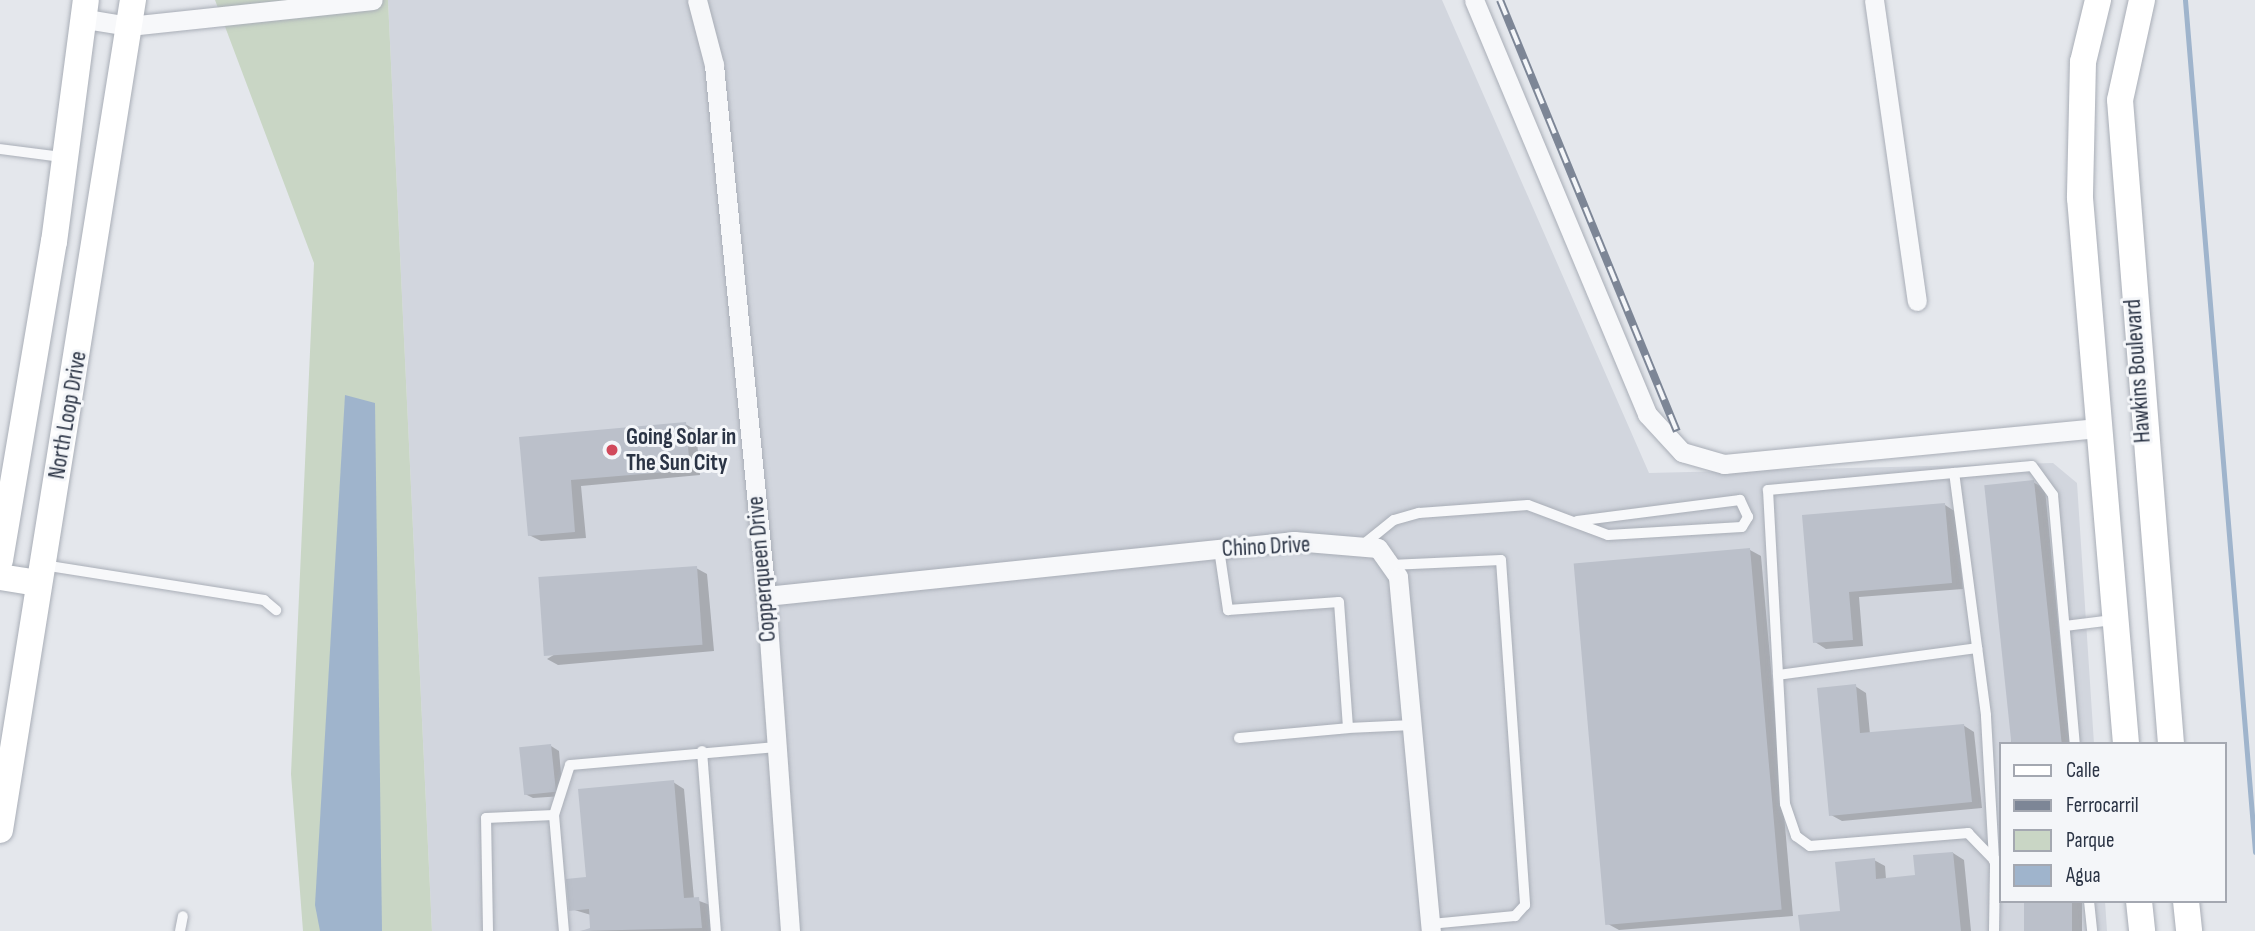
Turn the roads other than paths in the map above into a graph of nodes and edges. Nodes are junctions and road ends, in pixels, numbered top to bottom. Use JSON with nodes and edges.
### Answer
{"nodes":[{"id":1,"x":373,"y":0,"type":"edge"},
{"id":2,"x":697,"y":0,"type":"edge"},
{"id":3,"x":1474,"y":0,"type":"edge"},
{"id":4,"x":1874,"y":0,"type":"edge"},
{"id":5,"x":2098,"y":0,"type":"edge"},
{"id":6,"x":2142,"y":0,"type":"edge"},
{"id":7,"x":86,"y":9,"type":"edge"},
{"id":8,"x":131,"y":13,"type":"edge"},
{"id":9,"x":0,"y":149,"type":"edge"},
{"id":10,"x":66,"y":158,"type":"junction"},
{"id":11,"x":1917,"y":301,"type":"dead end"},
{"id":12,"x":2140,"y":418,"type":"junction"},
{"id":13,"x":2101,"y":428,"type":"junction"},
{"id":14,"x":1954,"y":473,"type":"junction"},
{"id":15,"x":1577,"y":521,"type":"junction"},
{"id":16,"x":1361,"y":547,"type":"junction"},
{"id":17,"x":1219,"y":549,"type":"junction"},
{"id":18,"x":0,"y":560,"type":"edge"},
{"id":19,"x":1390,"y":565,"type":"junction"},
{"id":20,"x":41,"y":574,"type":"junction"},
{"id":21,"x":0,"y":577,"type":"edge"},
{"id":22,"x":766,"y":596,"type":"junction"},
{"id":23,"x":276,"y":610,"type":"dead end"},
{"id":24,"x":2116,"y":620,"type":"junction"},
{"id":25,"x":2065,"y":626,"type":"junction"},
{"id":26,"x":1977,"y":648,"type":"junction"},
{"id":27,"x":1778,"y":675,"type":"junction"},
{"id":28,"x":1413,"y":725,"type":"junction"},
{"id":29,"x":1348,"y":728,"type":"junction"},
{"id":30,"x":1239,"y":738,"type":"dead end"},
{"id":31,"x":2075,"y":742,"type":"edge"},
{"id":32,"x":2126,"y":742,"type":"edge"},
{"id":33,"x":2171,"y":742,"type":"edge"},
{"id":34,"x":777,"y":747,"type":"junction"},
{"id":35,"x":702,"y":751,"type":"junction"},
{"id":36,"x":554,"y":815,"type":"junction"},
{"id":37,"x":0,"y":830,"type":"edge"},
{"id":38,"x":1998,"y":861,"type":"edge"},
{"id":39,"x":2089,"y":903,"type":"edge"},
{"id":40,"x":2139,"y":903,"type":"edge"},
{"id":41,"x":2186,"y":903,"type":"edge"},
{"id":42,"x":183,"y":916,"type":"dead end"},
{"id":43,"x":1431,"y":928,"type":"edge"},
{"id":44,"x":180,"y":931,"type":"edge"},
{"id":45,"x":488,"y":931,"type":"edge"},
{"id":46,"x":565,"y":931,"type":"edge"},
{"id":47,"x":716,"y":931,"type":"edge"},
{"id":48,"x":790,"y":931,"type":"edge"},
{"id":49,"x":1994,"y":931,"type":"edge"},
{"id":50,"x":2092,"y":931,"type":"edge"},
{"id":51,"x":2142,"y":931,"type":"edge"},
{"id":52,"x":2189,"y":931,"type":"edge"}],
"edges":[{"from":1,"to":8,"type":"street"},
{"from":2,"to":22,"type":"street","name":"Copperqueen Drive"},
{"from":3,"to":13,"type":"street"},
{"from":4,"to":11,"type":"street"},
{"from":5,"to":13,"type":"main road","name":"Hawkins Boulevard"},
{"from":6,"to":12,"type":"main road","name":"Hawkins Boulevard"},
{"from":7,"to":8,"type":"street"},
{"from":7,"to":10,"type":"main road","name":"North Loop Drive"},
{"from":8,"to":20,"type":"main road","name":"North Loop Drive"},
{"from":9,"to":10,"type":"lane"},
{"from":10,"to":18,"type":"main road","name":"North Loop Drive"},
{"from":12,"to":13,"type":"main road"},
{"from":12,"to":33,"type":"main road","name":"Hawkins Boulevard"},
{"from":13,"to":24,"type":"main road","name":"Hawkins Boulevard"},
{"from":14,"to":25,"type":"lane"},
{"from":14,"to":26,"type":"lane"},
{"from":14,"to":27,"type":"lane"},
{"from":15,"to":15,"type":"lane"},
{"from":15,"to":16,"type":"lane"},
{"from":16,"to":17,"type":"street","name":"Chino Drive"},
{"from":16,"to":19,"type":"street","name":"Chino Drive"},
{"from":17,"to":22,"type":"street","name":"Chino Drive"},
{"from":17,"to":29,"type":"lane"},
{"from":19,"to":28,"type":"street"},
{"from":19,"to":43,"type":"lane"},
{"from":20,"to":21,"type":"main road"},
{"from":20,"to":23,"type":"lane"},
{"from":20,"to":37,"type":"main road","name":"North Loop Drive"},
{"from":22,"to":34,"type":"street","name":"Copperqueen Drive"},
{"from":24,"to":25,"type":"lane"},
{"from":24,"to":32,"type":"main road","name":"Hawkins Boulevard"},
{"from":25,"to":31,"type":"lane"},
{"from":26,"to":27,"type":"lane"},
{"from":26,"to":38,"type":"lane"},
{"from":27,"to":38,"type":"lane"},
{"from":28,"to":29,"type":"lane"},
{"from":28,"to":43,"type":"street"},
{"from":29,"to":30,"type":"lane"},
{"from":34,"to":35,"type":"lane"},
{"from":34,"to":48,"type":"street","name":"Copperqueen Drive"},
{"from":35,"to":36,"type":"lane"},
{"from":35,"to":47,"type":"lane"},
{"from":36,"to":45,"type":"lane"},
{"from":36,"to":46,"type":"lane"},
{"from":38,"to":49,"type":"lane"},
{"from":39,"to":50,"type":"lane"},
{"from":40,"to":51,"type":"main road"},
{"from":41,"to":52,"type":"main road"},
{"from":42,"to":44,"type":"lane"}]}
